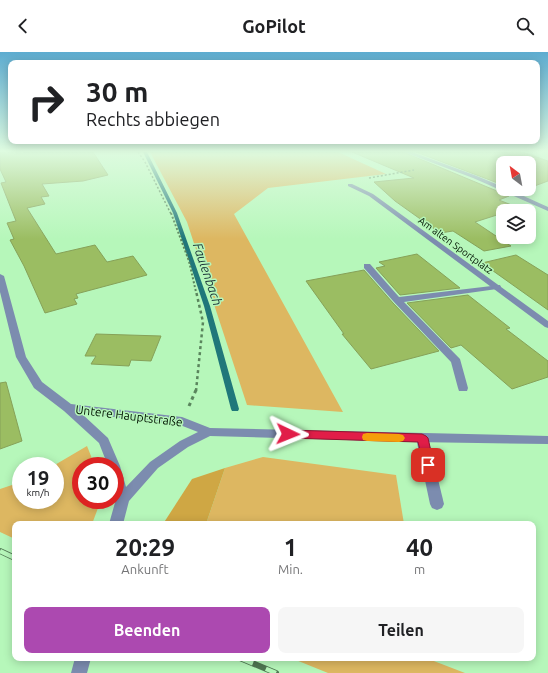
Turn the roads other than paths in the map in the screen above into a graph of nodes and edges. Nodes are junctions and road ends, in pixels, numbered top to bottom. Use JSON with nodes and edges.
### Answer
{"nodes":[{"id":1,"x":482,"y":181,"type":"edge"},
{"id":2,"x":350,"y":185,"type":"road end"},
{"id":3,"x":548,"y":209,"type":"edge"},
{"id":4,"x":367,"y":266,"type":"dead end"},
{"id":5,"x":0,"y":276,"type":"edge"},
{"id":6,"x":496,"y":287,"type":"junction"},
{"id":7,"x":397,"y":300,"type":"junction"},
{"id":8,"x":548,"y":325,"type":"edge"},
{"id":9,"x":463,"y":388,"type":"dead end"},
{"id":10,"x":68,"y":408,"type":"junction"},
{"id":11,"x":209,"y":432,"type":"junction"},
{"id":12,"x":422,"y":438,"type":"junction"},
{"id":13,"x":548,"y":440,"type":"edge"},
{"id":14,"x":110,"y":457,"type":"edge"},
{"id":15,"x":124,"y":498,"type":"edge"},
{"id":16,"x":436,"y":504,"type":"dead end"},
{"id":17,"x":120,"y":509,"type":"edge"},
{"id":18,"x":117,"y":521,"type":"edge"},
{"id":19,"x":82,"y":661,"type":"edge"},
{"id":20,"x":79,"y":673,"type":"edge"}],
"edges":[{"from":1,"to":3,"type":"street"},
{"from":2,"to":6,"type":"street","name":"Am alten Sportplatz"},
{"from":4,"to":7,"type":"street"},
{"from":5,"to":10,"type":"street","name":"Untere Hauptstraße"},
{"from":6,"to":7,"type":"street"},
{"from":6,"to":8,"type":"street","name":"Am alten Sportplatz"},
{"from":7,"to":9,"type":"street"},
{"from":10,"to":11,"type":"street","name":"Untere Hauptstraße"},
{"from":10,"to":14,"type":"street","name":"Untere Hauptstraße"},
{"from":11,"to":12,"type":"street","name":"Untere Hauptstraße"},
{"from":11,"to":15,"type":"street"},
{"from":12,"to":13,"type":"street","name":"Untere Hauptstraße"},
{"from":12,"to":16,"type":"street"},
{"from":17,"to":18,"type":"street"},
{"from":19,"to":20,"type":"street"}]}
